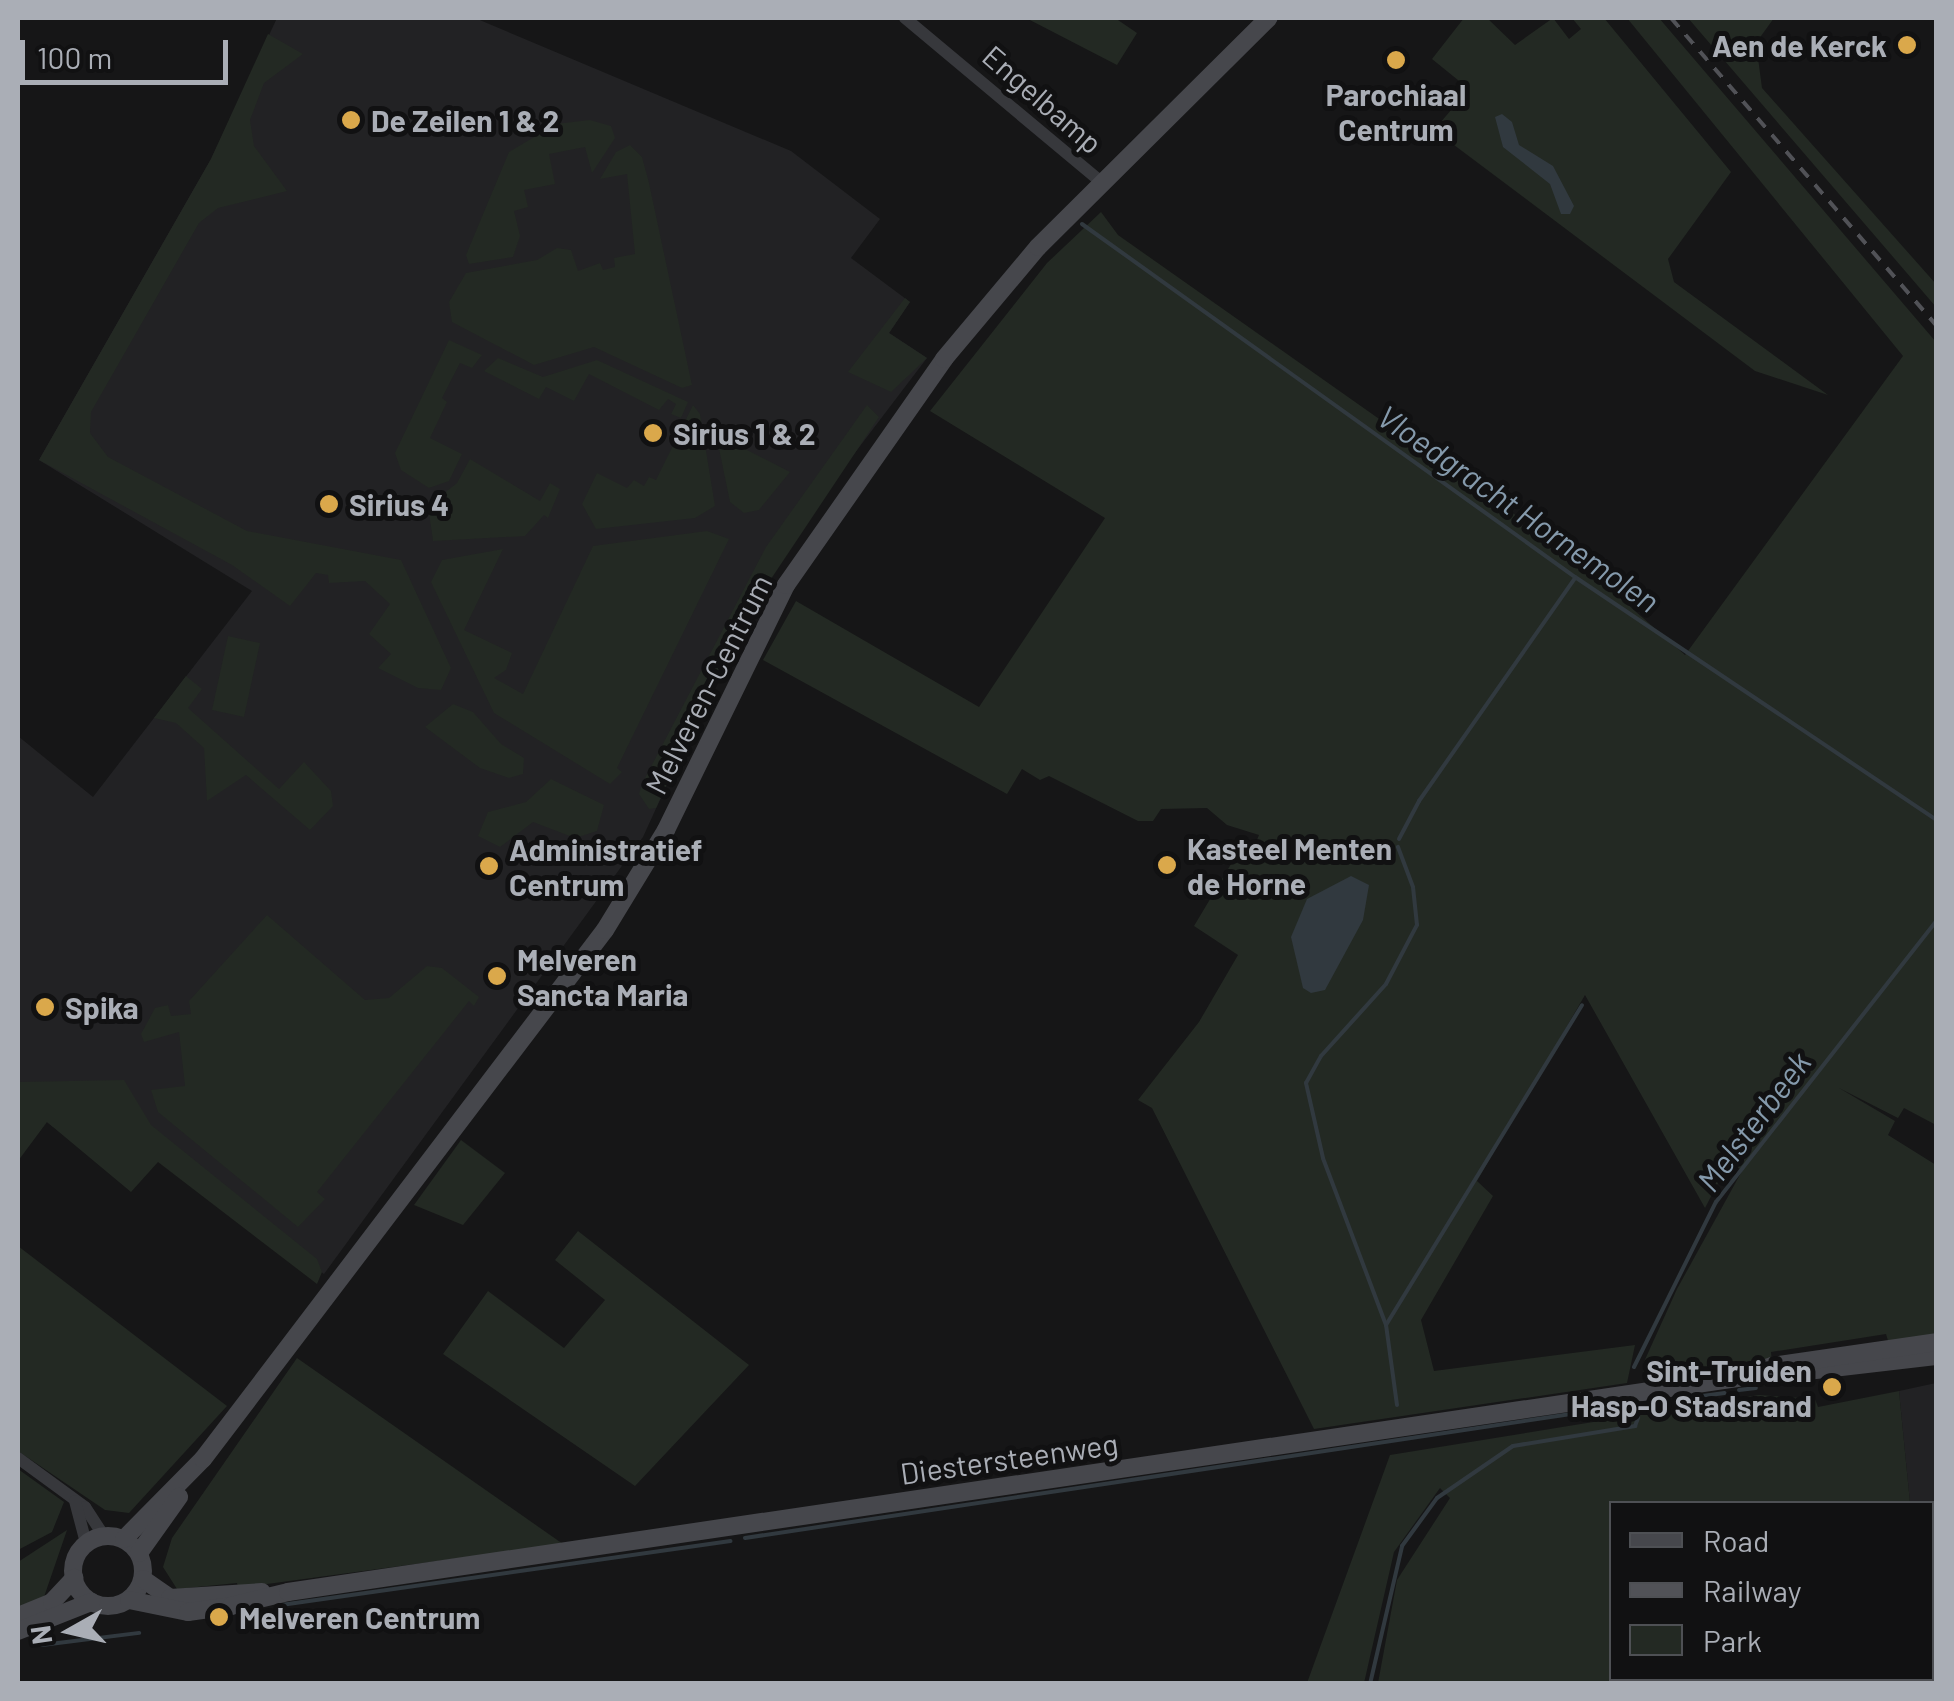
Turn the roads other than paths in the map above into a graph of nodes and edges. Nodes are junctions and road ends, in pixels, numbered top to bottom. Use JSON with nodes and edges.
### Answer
{"nodes":[{"id":1,"x":905,"y":18,"type":"edge"},
{"id":2,"x":1269,"y":18,"type":"edge"},
{"id":3,"x":1101,"y":182,"type":"junction"},
{"id":4,"x":1936,"y":1342,"type":"edge"},
{"id":5,"x":1936,"y":1356,"type":"edge"},
{"id":6,"x":1738,"y":1378,"type":"junction"},
{"id":7,"x":18,"y":1458,"type":"edge"},
{"id":8,"x":202,"y":1459,"type":"junction"},
{"id":9,"x":74,"y":1499,"type":"junction"},
{"id":10,"x":104,"y":1536,"type":"junction"},
{"id":11,"x":124,"y":1539,"type":"junction"},
{"id":12,"x":86,"y":1543,"type":"junction"},
{"id":13,"x":139,"y":1553,"type":"junction"},
{"id":14,"x":74,"y":1578,"type":"junction"},
{"id":15,"x":143,"y":1579,"type":"junction"},
{"id":16,"x":288,"y":1592,"type":"junction"},
{"id":17,"x":129,"y":1600,"type":"junction"},
{"id":18,"x":91,"y":1602,"type":"junction"},
{"id":19,"x":18,"y":1616,"type":"edge"},
{"id":20,"x":18,"y":1632,"type":"edge"}],
"edges":[{"from":1,"to":3,"type":"street","name":"Engelbamp"},
{"from":2,"to":3,"type":"main road","name":"Melveren-Centrum"},
{"from":3,"to":8,"type":"main road","name":"Melveren-Centrum"},
{"from":4,"to":6,"type":"main road","name":"Diestersteenweg"},
{"from":5,"to":6,"type":"main road","name":"Diestersteenweg"},
{"from":6,"to":16,"type":"main road","name":"Diestersteenweg"},
{"from":7,"to":9,"type":"street"},
{"from":8,"to":11,"type":"main road","name":"Melveren-Centrum"},
{"from":8,"to":13,"type":"main road","name":"Melveren-Centrum"},
{"from":9,"to":10,"type":"street"},
{"from":9,"to":12,"type":"street"},
{"from":10,"to":11,"type":"main road"},
{"from":10,"to":12,"type":"main road"},
{"from":11,"to":13,"type":"main road"},
{"from":12,"to":14,"type":"main road"},
{"from":13,"to":15,"type":"main road"},
{"from":14,"to":18,"type":"main road"},
{"from":14,"to":19,"type":"main road"},
{"from":15,"to":16,"type":"main road","name":"Diestersteenweg"},
{"from":15,"to":17,"type":"main road"},
{"from":16,"to":17,"type":"main road","name":"Diestersteenweg"},
{"from":17,"to":18,"type":"main road"},
{"from":18,"to":20,"type":"main road"}]}
